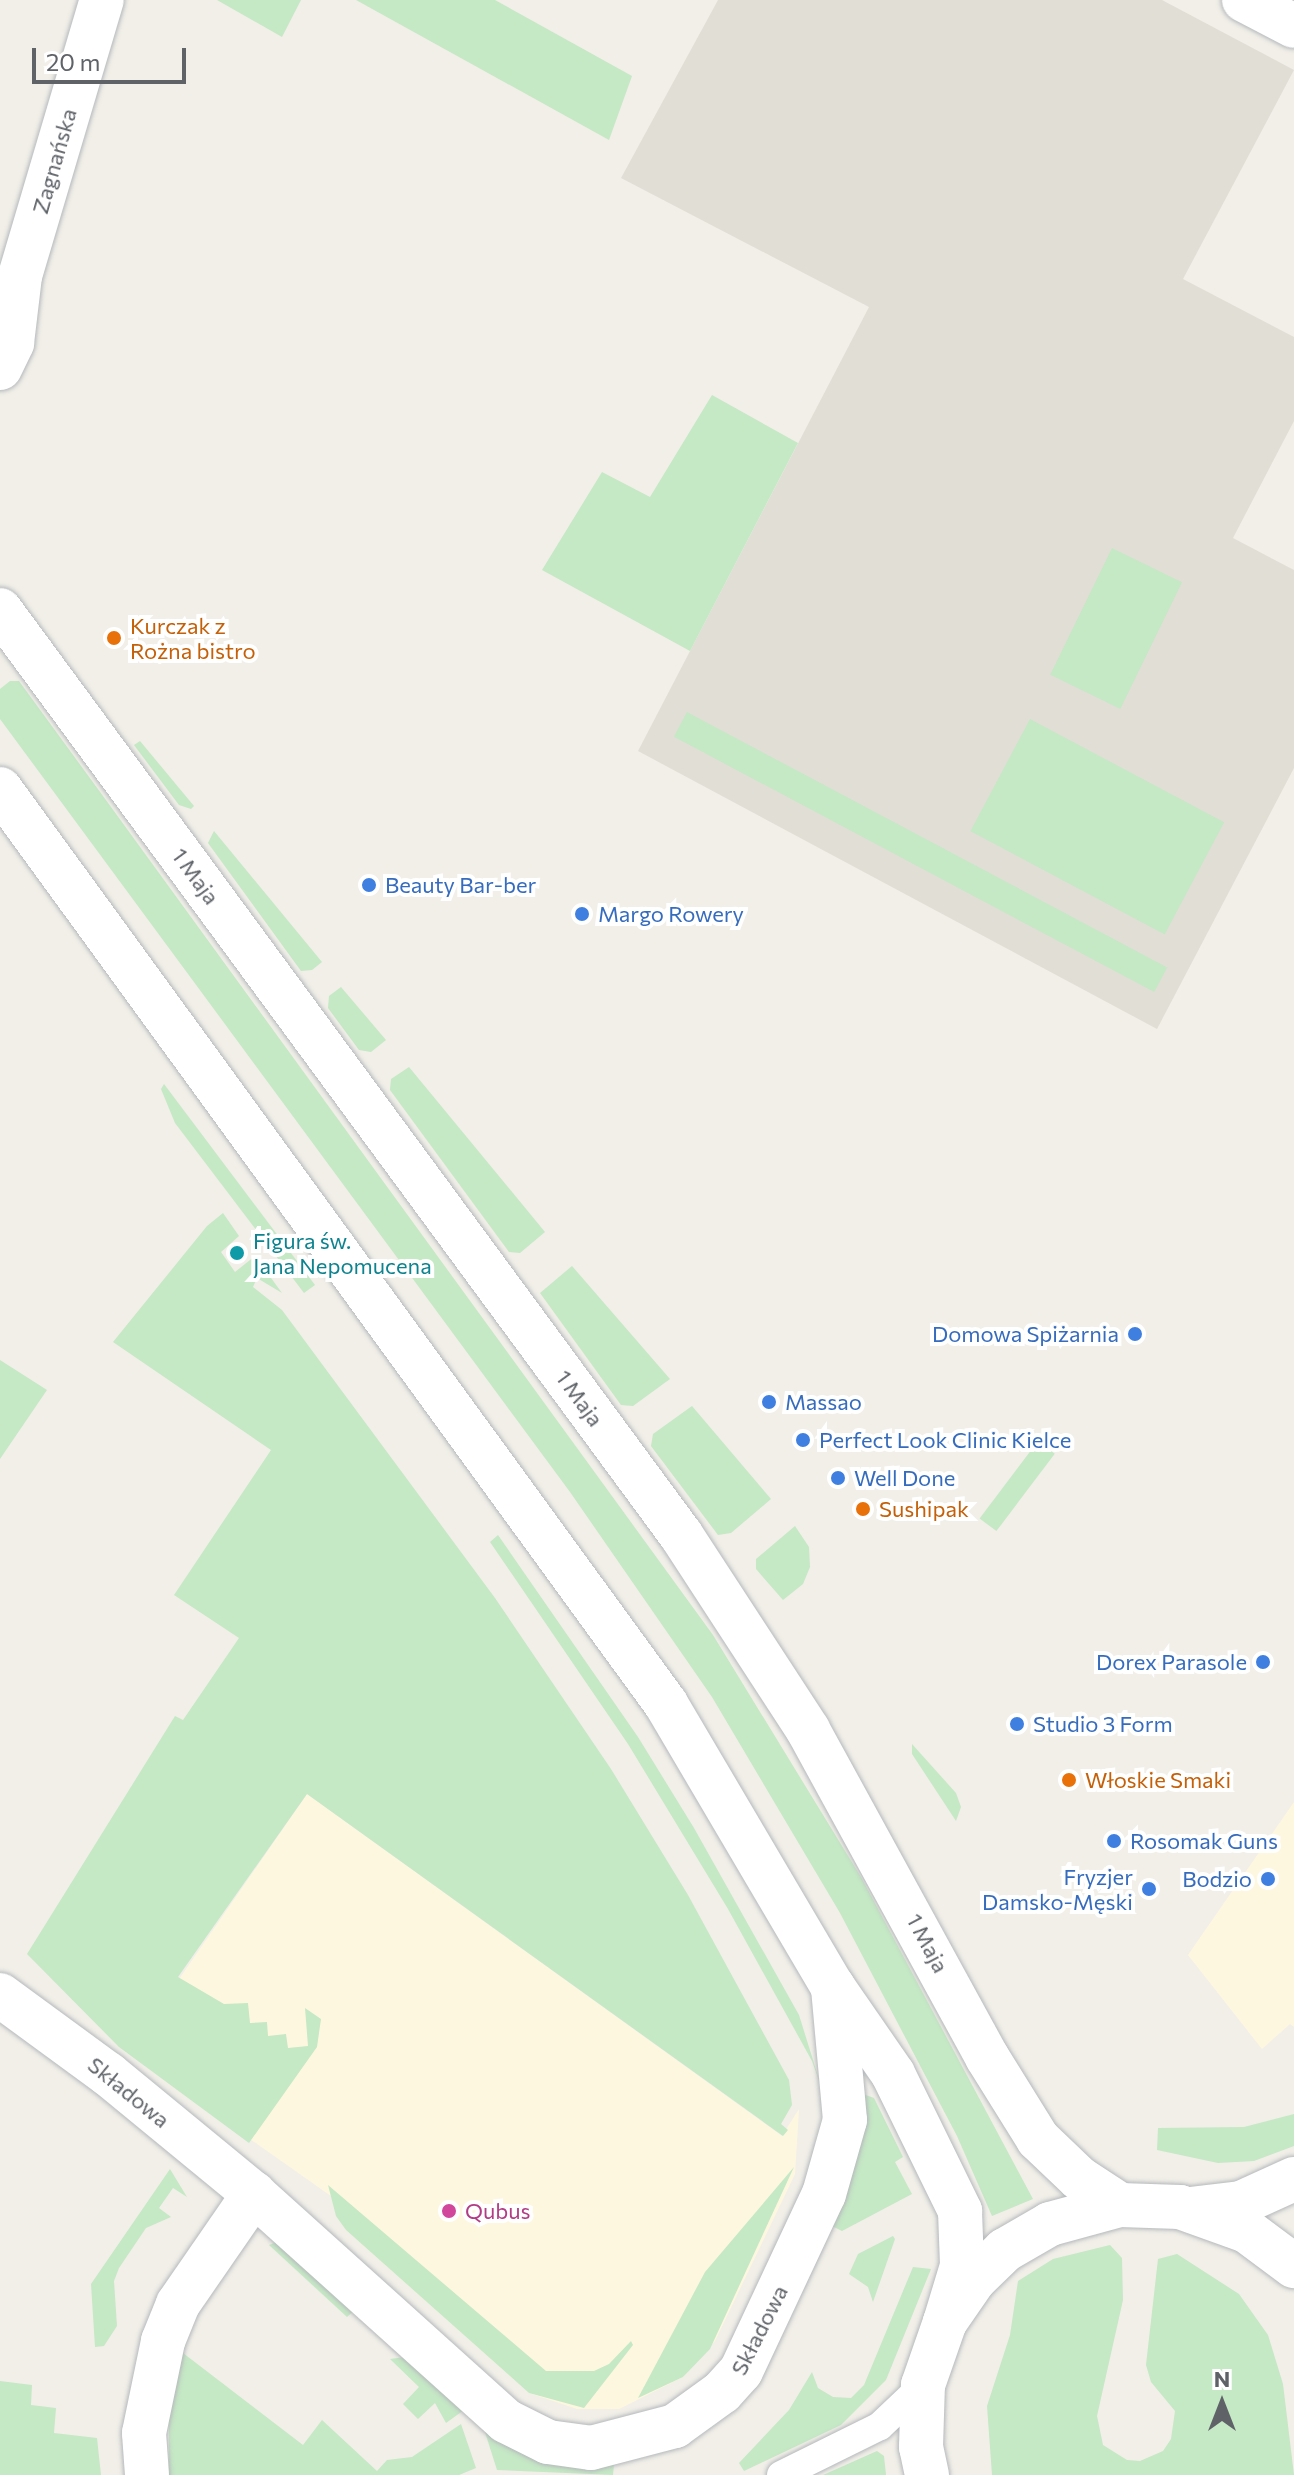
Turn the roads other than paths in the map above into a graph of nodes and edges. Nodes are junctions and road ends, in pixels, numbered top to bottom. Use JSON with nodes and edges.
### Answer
{"nodes":[{"id":1,"x":102,"y":0,"type":"edge"},
{"id":2,"x":1244,"y":0,"type":"edge"},
{"id":3,"x":1294,"y":26,"type":"edge"},
{"id":4,"x":10,"y":282,"type":"edge"},
{"id":5,"x":0,"y":368,"type":"edge"},
{"id":6,"x":0,"y":610,"type":"edge"},
{"id":7,"x":0,"y":789,"type":"edge"},
{"id":8,"x":833,"y":1987,"type":"junction"},
{"id":9,"x":0,"y":1995,"type":"edge"},
{"id":10,"x":1294,"y":2179,"type":"edge"},
{"id":11,"x":254,"y":2194,"type":"junction"},
{"id":12,"x":1120,"y":2205,"type":"junction"},
{"id":13,"x":1190,"y":2209,"type":"junction"},
{"id":14,"x":1294,"y":2266,"type":"edge"},
{"id":15,"x":945,"y":2322,"type":"junction"},
{"id":16,"x":923,"y":2385,"type":"junction"},
{"id":17,"x":147,"y":2475,"type":"edge"},
{"id":18,"x":781,"y":2475,"type":"edge"},
{"id":19,"x":927,"y":2475,"type":"edge"}],
"edges":[{"from":1,"to":4,"type":"main road","name":"Zagnańska"},
{"from":2,"to":3,"type":"main road"},
{"from":4,"to":5,"type":"main road","name":"Zagnańska"},
{"from":6,"to":12,"type":"main road","name":"1 Maja"},
{"from":7,"to":8,"type":"main road"},
{"from":8,"to":11,"type":"main road","name":"Składowa"},
{"from":8,"to":15,"type":"main road"},
{"from":9,"to":11,"type":"main road","name":"Składowa"},
{"from":10,"to":13,"type":"main road"},
{"from":11,"to":17,"type":"main road"},
{"from":12,"to":13,"type":"main road"},
{"from":12,"to":15,"type":"main road"},
{"from":13,"to":14,"type":"main road"},
{"from":15,"to":16,"type":"main road"},
{"from":16,"to":18,"type":"lane"},
{"from":16,"to":19,"type":"main road"}]}
